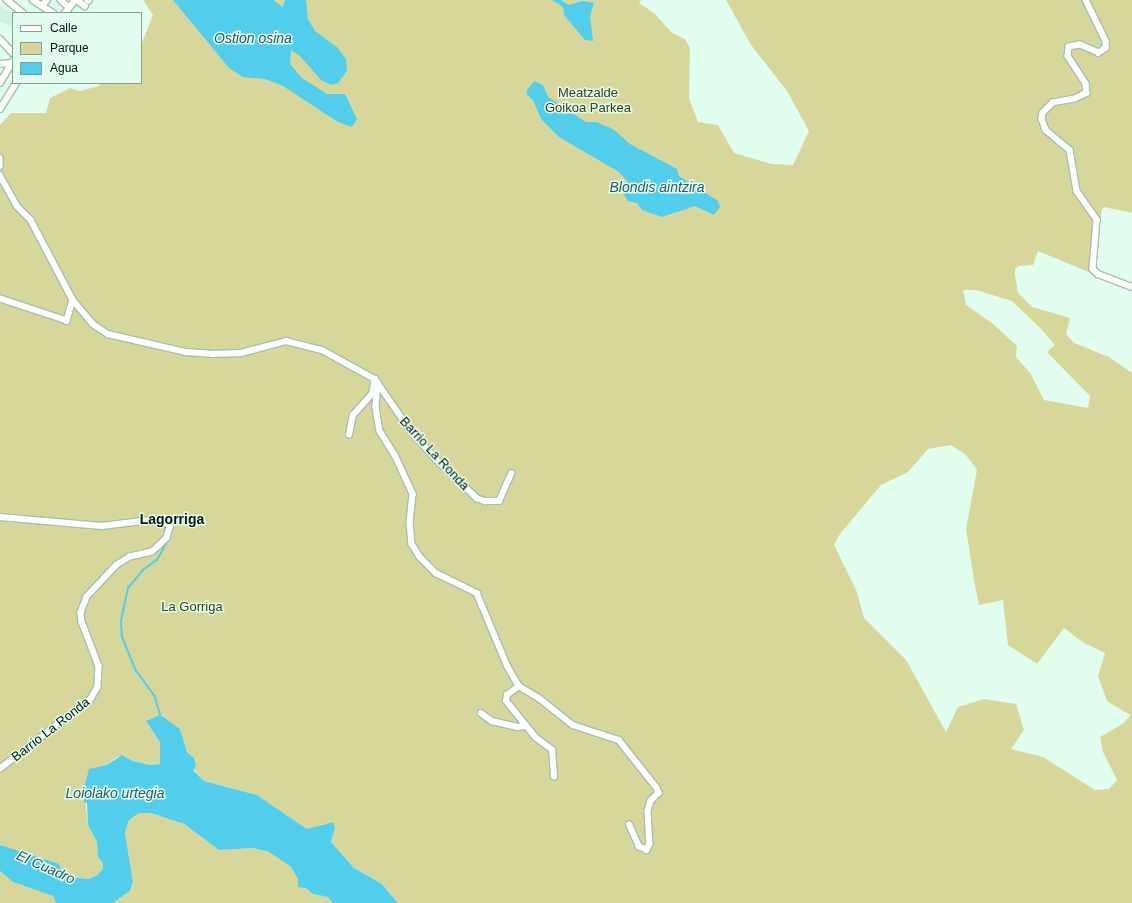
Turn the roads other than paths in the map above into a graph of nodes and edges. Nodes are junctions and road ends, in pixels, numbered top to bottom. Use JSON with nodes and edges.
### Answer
{"nodes":[{"id":1,"x":7,"y":0,"type":"edge"},
{"id":2,"x":33,"y":0,"type":"edge"},
{"id":3,"x":47,"y":0,"type":"edge"},
{"id":4,"x":58,"y":0,"type":"edge"},
{"id":5,"x":76,"y":0,"type":"edge"},
{"id":6,"x":1086,"y":0,"type":"edge"},
{"id":7,"x":42,"y":6,"type":"junction"},
{"id":8,"x":85,"y":6,"type":"dead end"},
{"id":9,"x":69,"y":7,"type":"junction"},
{"id":10,"x":22,"y":12,"type":"edge"},
{"id":11,"x":51,"y":12,"type":"edge"},
{"id":12,"x":66,"y":12,"type":"edge"},
{"id":13,"x":0,"y":40,"type":"edge"},
{"id":14,"x":12,"y":52,"type":"edge"},
{"id":15,"x":12,"y":62,"type":"edge"},
{"id":16,"x":0,"y":64,"type":"edge"},
{"id":17,"x":0,"y":83,"type":"edge"},
{"id":18,"x":15,"y":84,"type":"edge"},
{"id":19,"x":0,"y":109,"type":"edge"},
{"id":20,"x":0,"y":158,"type":"edge"},
{"id":21,"x":0,"y":166,"type":"edge"},
{"id":22,"x":0,"y":175,"type":"edge"},
{"id":23,"x":1132,"y":287,"type":"edge"},
{"id":24,"x":0,"y":299,"type":"edge"},
{"id":25,"x":73,"y":300,"type":"junction"},
{"id":26,"x":377,"y":381,"type":"junction"},
{"id":27,"x":349,"y":435,"type":"dead end"},
{"id":28,"x":511,"y":474,"type":"dead end"},
{"id":29,"x":0,"y":517,"type":"edge"},
{"id":30,"x":519,"y":686,"type":"junction"},
{"id":31,"x":481,"y":713,"type":"dead end"},
{"id":32,"x":525,"y":726,"type":"junction"},
{"id":33,"x":0,"y":769,"type":"edge"},
{"id":34,"x":554,"y":777,"type":"dead end"},
{"id":35,"x":629,"y":825,"type":"dead end"}],
"edges":[{"from":1,"to":10,"type":"street"},
{"from":2,"to":7,"type":"street"},
{"from":3,"to":7,"type":"street"},
{"from":4,"to":9,"type":"street"},
{"from":5,"to":8,"type":"street"},
{"from":5,"to":9,"type":"street"},
{"from":6,"to":23,"type":"street"},
{"from":7,"to":11,"type":"street"},
{"from":9,"to":12,"type":"street"},
{"from":13,"to":14,"type":"street"},
{"from":15,"to":16,"type":"street"},
{"from":15,"to":17,"type":"street"},
{"from":18,"to":19,"type":"street"},
{"from":20,"to":21,"type":"street"},
{"from":22,"to":25,"type":"street","name":"Barrio La Ronda"},
{"from":24,"to":25,"type":"street"},
{"from":25,"to":26,"type":"street","name":"Barrio La Ronda"},
{"from":26,"to":27,"type":"street"},
{"from":26,"to":28,"type":"street","name":"Barrio La Ronda"},
{"from":26,"to":30,"type":"street","name":"Barrio La Ronda"},
{"from":29,"to":33,"type":"street","name":"Barrio La Ronda"},
{"from":30,"to":32,"type":"street"},
{"from":30,"to":35,"type":"street","name":"Barrio La Ronda"},
{"from":31,"to":32,"type":"street"},
{"from":32,"to":34,"type":"street"}]}
